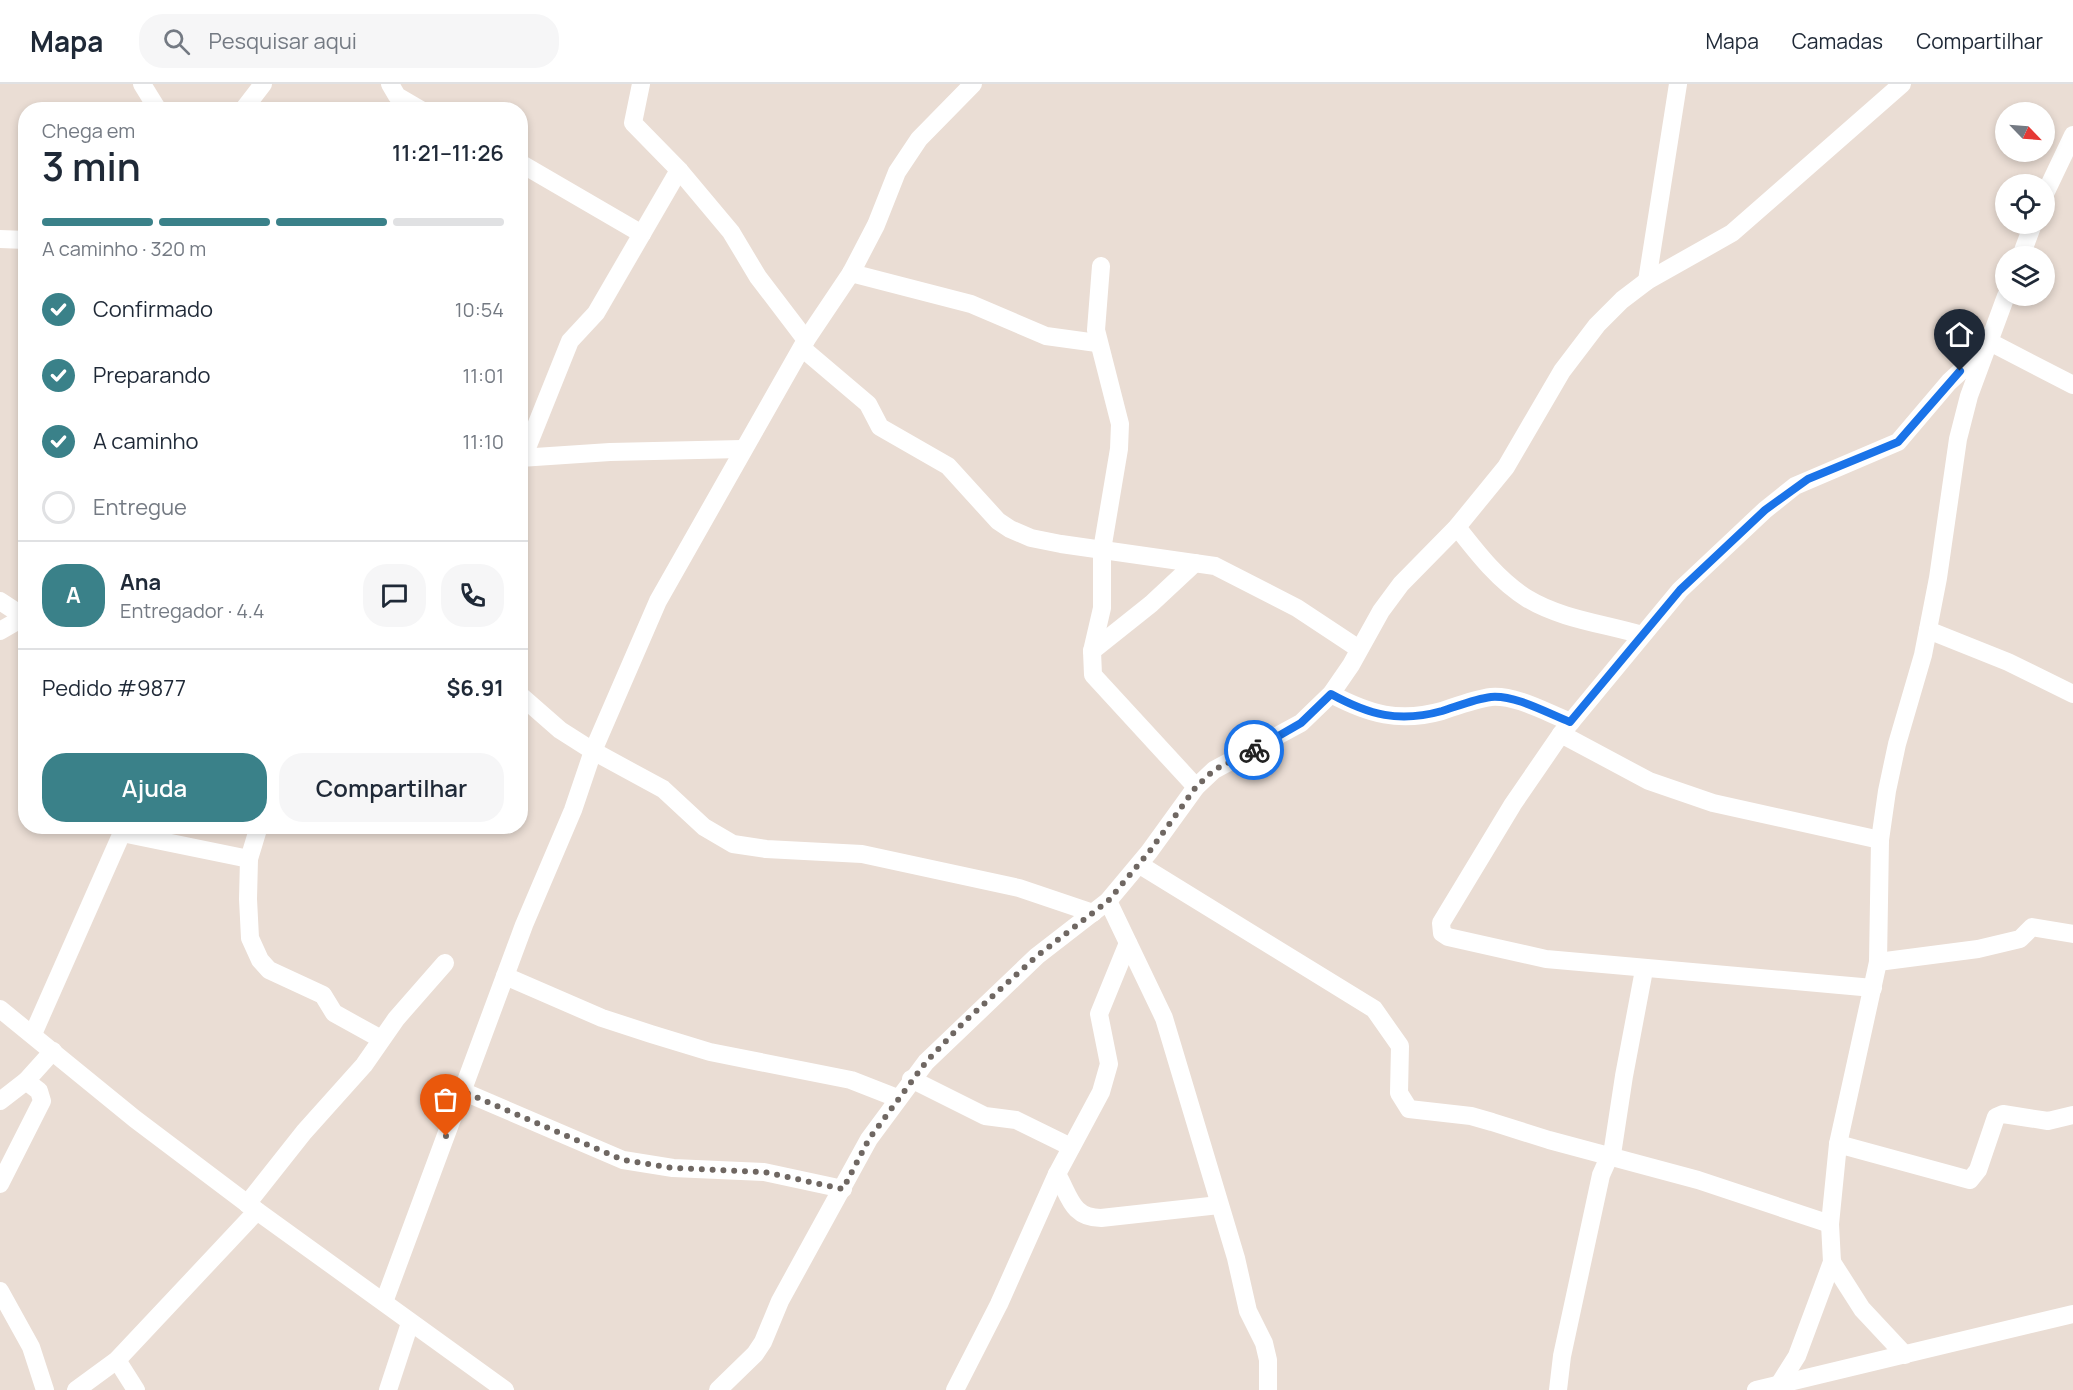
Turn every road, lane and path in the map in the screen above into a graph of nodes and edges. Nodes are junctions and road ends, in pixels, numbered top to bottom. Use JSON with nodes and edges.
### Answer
{"nodes":[{"id":1,"x":142,"y":84,"type":"edge"},
{"id":2,"x":263,"y":84,"type":"edge"},
{"id":3,"x":390,"y":84,"type":"edge"},
{"id":4,"x":641,"y":84,"type":"edge"},
{"id":5,"x":973,"y":84,"type":"edge"},
{"id":6,"x":1678,"y":84,"type":"edge"},
{"id":7,"x":1902,"y":84,"type":"edge"},
{"id":8,"x":153,"y":102,"type":"edge"},
{"id":9,"x":249,"y":102,"type":"edge"},
{"id":10,"x":407,"y":102,"type":"edge"},
{"id":11,"x":2073,"y":135,"type":"edge"},
{"id":12,"x":528,"y":168,"type":"edge"},
{"id":13,"x":679,"y":170,"type":"junction"},
{"id":14,"x":2054,"y":174,"type":"edge"},
{"id":15,"x":642,"y":234,"type":"junction"},
{"id":16,"x":0,"y":239,"type":"edge"},
{"id":17,"x":18,"y":240,"type":"edge"},
{"id":18,"x":1101,"y":266,"type":"dead end"},
{"id":19,"x":851,"y":273,"type":"junction"},
{"id":20,"x":1647,"y":281,"type":"junction"},
{"id":21,"x":2002,"y":306,"type":"edge"},
{"id":22,"x":1097,"y":343,"type":"junction"},
{"id":23,"x":804,"y":344,"type":"junction"},
{"id":24,"x":1986,"y":345,"type":"junction"},
{"id":25,"x":2073,"y":385,"type":"edge"},
{"id":26,"x":528,"y":443,"type":"edge"},
{"id":27,"x":742,"y":449,"type":"junction"},
{"id":28,"x":528,"y":458,"type":"edge"},
{"id":29,"x":1457,"y":527,"type":"junction"},
{"id":30,"x":1102,"y":550,"type":"junction"},
{"id":31,"x":1195,"y":562,"type":"junction"},
{"id":32,"x":0,"y":601,"type":"edge"},
{"id":33,"x":18,"y":613,"type":"edge"},
{"id":34,"x":18,"y":621,"type":"edge"},
{"id":35,"x":1928,"y":630,"type":"junction"},
{"id":36,"x":0,"y":631,"type":"edge"},
{"id":37,"x":1642,"y":635,"type":"junction"},
{"id":38,"x":1359,"y":649,"type":"junction"},
{"id":39,"x":1092,"y":651,"type":"junction"},
{"id":40,"x":1331,"y":694,"type":"junction"},
{"id":41,"x":2073,"y":694,"type":"edge"},
{"id":42,"x":528,"y":702,"type":"edge"},
{"id":43,"x":1566,"y":728,"type":"junction"},
{"id":44,"x":593,"y":751,"type":"junction"},
{"id":45,"x":1196,"y":787,"type":"junction"},
{"id":46,"x":121,"y":834,"type":"edge"},
{"id":47,"x":140,"y":834,"type":"edge"},
{"id":48,"x":257,"y":834,"type":"edge"},
{"id":49,"x":1880,"y":840,"type":"junction"},
{"id":50,"x":249,"y":859,"type":"junction"},
{"id":51,"x":1140,"y":865,"type":"junction"},
{"id":52,"x":1108,"y":901,"type":"junction"},
{"id":53,"x":1093,"y":913,"type":"junction"},
{"id":54,"x":2073,"y":934,"type":"edge"},
{"id":55,"x":1128,"y":943,"type":"junction"},
{"id":56,"x":1878,"y":962,"type":"junction"},
{"id":57,"x":445,"y":963,"type":"dead end"},
{"id":58,"x":1644,"y":970,"type":"junction"},
{"id":59,"x":505,"y":976,"type":"junction"},
{"id":60,"x":1873,"y":988,"type":"junction"},
{"id":61,"x":0,"y":1009,"type":"edge"},
{"id":62,"x":33,"y":1034,"type":"junction"},
{"id":63,"x":381,"y":1039,"type":"junction"},
{"id":64,"x":53,"y":1051,"type":"junction"},
{"id":65,"x":911,"y":1079,"type":"junction"},
{"id":66,"x":26,"y":1081,"type":"junction"},
{"id":67,"x":462,"y":1091,"type":"junction"},
{"id":68,"x":3,"y":1098,"type":"edge"},
{"id":69,"x":897,"y":1098,"type":"junction"},
{"id":70,"x":2073,"y":1114,"type":"edge"},
{"id":71,"x":1838,"y":1144,"type":"junction"},
{"id":72,"x":1071,"y":1147,"type":"junction"},
{"id":73,"x":1610,"y":1156,"type":"junction"},
{"id":74,"x":1057,"y":1174,"type":"junction"},
{"id":75,"x":0,"y":1184,"type":"edge"},
{"id":76,"x":843,"y":1189,"type":"junction"},
{"id":77,"x":1219,"y":1205,"type":"junction"},
{"id":78,"x":252,"y":1207,"type":"junction"},
{"id":79,"x":1830,"y":1224,"type":"junction"},
{"id":80,"x":1832,"y":1262,"type":"junction"},
{"id":81,"x":0,"y":1291,"type":"edge"},
{"id":82,"x":384,"y":1302,"type":"junction"},
{"id":83,"x":2073,"y":1314,"type":"edge"},
{"id":84,"x":410,"y":1323,"type":"junction"},
{"id":85,"x":1905,"y":1355,"type":"junction"},
{"id":86,"x":117,"y":1360,"type":"junction"},
{"id":87,"x":1780,"y":1383,"type":"junction"},
{"id":88,"x":45,"y":1390,"type":"edge"},
{"id":89,"x":76,"y":1390,"type":"edge"},
{"id":90,"x":135,"y":1390,"type":"edge"},
{"id":91,"x":388,"y":1390,"type":"edge"},
{"id":92,"x":504,"y":1390,"type":"edge"},
{"id":93,"x":718,"y":1390,"type":"edge"},
{"id":94,"x":955,"y":1390,"type":"edge"},
{"id":95,"x":1268,"y":1390,"type":"edge"},
{"id":96,"x":1558,"y":1390,"type":"edge"},
{"id":97,"x":1756,"y":1390,"type":"edge"}],
"edges":[{"from":1,"to":8,"type":"street"},
{"from":2,"to":9,"type":"street"},
{"from":3,"to":10,"type":"street"},
{"from":4,"to":13,"type":"street"},
{"from":5,"to":19,"type":"street"},
{"from":6,"to":20,"type":"street"},
{"from":7,"to":20,"type":"street"},
{"from":11,"to":14,"type":"street"},
{"from":12,"to":15,"type":"street"},
{"from":13,"to":15,"type":"street"},
{"from":13,"to":23,"type":"street"},
{"from":15,"to":26,"type":"street"},
{"from":16,"to":17,"type":"street"},
{"from":18,"to":22,"type":"street"},
{"from":19,"to":22,"type":"street"},
{"from":19,"to":23,"type":"street"},
{"from":20,"to":29,"type":"street"},
{"from":21,"to":24,"type":"street"},
{"from":22,"to":30,"type":"street"},
{"from":23,"to":27,"type":"street"},
{"from":23,"to":30,"type":"street"},
{"from":24,"to":25,"type":"street"},
{"from":24,"to":35,"type":"street"},
{"from":24,"to":37,"type":"street"},
{"from":27,"to":28,"type":"street"},
{"from":27,"to":44,"type":"street"},
{"from":29,"to":37,"type":"street"},
{"from":29,"to":38,"type":"street"},
{"from":30,"to":31,"type":"street"},
{"from":30,"to":39,"type":"street"},
{"from":31,"to":38,"type":"street"},
{"from":31,"to":39,"type":"street"},
{"from":32,"to":33,"type":"street"},
{"from":34,"to":36,"type":"street"},
{"from":35,"to":41,"type":"street"},
{"from":35,"to":49,"type":"street"},
{"from":37,"to":43,"type":"street"},
{"from":38,"to":40,"type":"street"},
{"from":39,"to":45,"type":"street"},
{"from":40,"to":43,"type":"street"},
{"from":40,"to":45,"type":"street"},
{"from":42,"to":44,"type":"street"},
{"from":43,"to":49,"type":"street"},
{"from":43,"to":58,"type":"street"},
{"from":44,"to":53,"type":"street"},
{"from":44,"to":59,"type":"street"},
{"from":45,"to":51,"type":"street"},
{"from":46,"to":62,"type":"street"},
{"from":47,"to":50,"type":"street"},
{"from":48,"to":50,"type":"street"},
{"from":49,"to":56,"type":"street"},
{"from":50,"to":63,"type":"street"},
{"from":51,"to":52,"type":"street"},
{"from":51,"to":73,"type":"street"},
{"from":52,"to":53,"type":"street"},
{"from":52,"to":55,"type":"street"},
{"from":53,"to":65,"type":"street"},
{"from":54,"to":56,"type":"street"},
{"from":55,"to":72,"type":"street"},
{"from":55,"to":77,"type":"street"},
{"from":56,"to":60,"type":"street"},
{"from":57,"to":63,"type":"street"},
{"from":58,"to":60,"type":"street"},
{"from":58,"to":73,"type":"street"},
{"from":59,"to":67,"type":"street"},
{"from":59,"to":69,"type":"street"},
{"from":60,"to":71,"type":"street"},
{"from":61,"to":62,"type":"street"},
{"from":62,"to":64,"type":"street"},
{"from":63,"to":78,"type":"street"},
{"from":64,"to":66,"type":"street"},
{"from":64,"to":78,"type":"street"},
{"from":65,"to":69,"type":"street"},
{"from":65,"to":72,"type":"street"},
{"from":66,"to":68,"type":"street"},
{"from":66,"to":75,"type":"street"},
{"from":67,"to":76,"type":"street"},
{"from":67,"to":82,"type":"street"},
{"from":69,"to":76,"type":"street"},
{"from":70,"to":71,"type":"street"},
{"from":71,"to":79,"type":"street"},
{"from":72,"to":74,"type":"street"},
{"from":73,"to":79,"type":"street"},
{"from":73,"to":96,"type":"street"},
{"from":74,"to":77,"type":"street"},
{"from":74,"to":94,"type":"street"},
{"from":76,"to":93,"type":"street"},
{"from":77,"to":95,"type":"street"},
{"from":78,"to":82,"type":"street"},
{"from":78,"to":86,"type":"street"},
{"from":79,"to":80,"type":"street"},
{"from":80,"to":85,"type":"street"},
{"from":80,"to":87,"type":"street"},
{"from":81,"to":88,"type":"street"},
{"from":82,"to":84,"type":"street"},
{"from":83,"to":85,"type":"street"},
{"from":84,"to":91,"type":"street"},
{"from":84,"to":92,"type":"street"},
{"from":85,"to":87,"type":"street"},
{"from":86,"to":89,"type":"street"},
{"from":86,"to":90,"type":"street"},
{"from":87,"to":97,"type":"street"}]}
